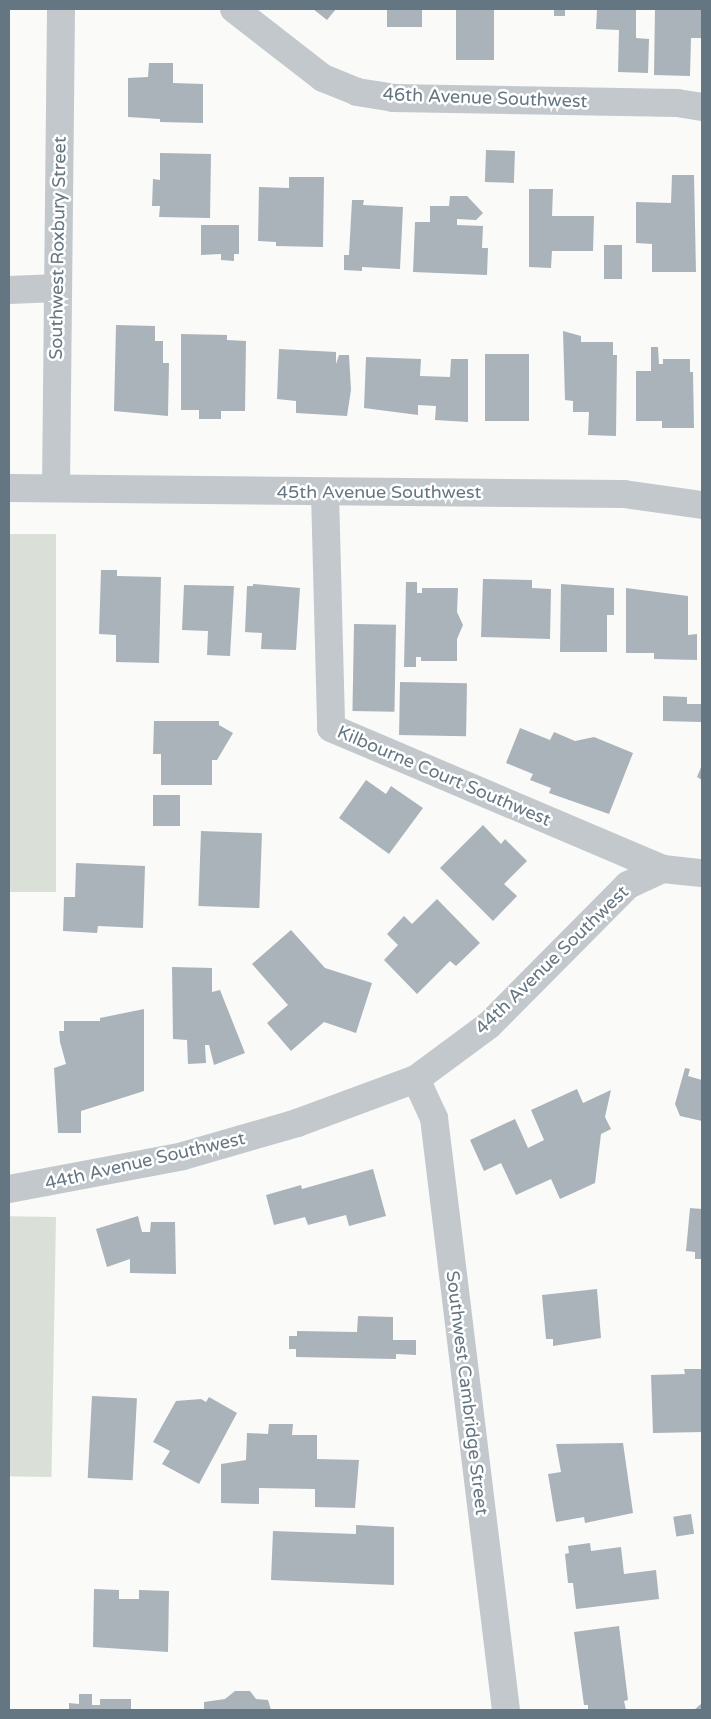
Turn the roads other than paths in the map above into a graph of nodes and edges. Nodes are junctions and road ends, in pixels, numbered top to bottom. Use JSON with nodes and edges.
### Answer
{"nodes":[{"id":1,"x":61,"y":9,"type":"edge"},
{"id":2,"x":234,"y":9,"type":"edge"},
{"id":3,"x":702,"y":107,"type":"edge"},
{"id":4,"x":58,"y":288,"type":"junction"},
{"id":5,"x":9,"y":290,"type":"edge"},
{"id":6,"x":9,"y":488,"type":"edge"},
{"id":7,"x":56,"y":488,"type":"junction"},
{"id":8,"x":325,"y":492,"type":"junction"},
{"id":9,"x":702,"y":505,"type":"edge"},
{"id":10,"x":663,"y":869,"type":"junction"},
{"id":11,"x":702,"y":872,"type":"edge"},
{"id":12,"x":416,"y":1079,"type":"junction"},
{"id":13,"x":9,"y":1189,"type":"edge"},
{"id":14,"x":506,"y":1710,"type":"edge"}],
"edges":[{"from":1,"to":4,"type":"street","name":"Southwest Roxbury Street"},
{"from":2,"to":3,"type":"street","name":"46th Avenue Southwest"},
{"from":4,"to":5,"type":"street"},
{"from":4,"to":7,"type":"street","name":"Southwest Roxbury Street"},
{"from":6,"to":7,"type":"street","name":"45th Avenue Southwest"},
{"from":7,"to":8,"type":"street","name":"45th Avenue Southwest"},
{"from":8,"to":9,"type":"street","name":"45th Avenue Southwest"},
{"from":8,"to":10,"type":"street","name":"Kilbourne Court Southwest"},
{"from":10,"to":11,"type":"street","name":"44th Avenue Southwest"},
{"from":10,"to":12,"type":"street","name":"44th Avenue Southwest"},
{"from":12,"to":13,"type":"street","name":"44th Avenue Southwest"},
{"from":12,"to":14,"type":"street","name":"Southwest Cambridge Street"}]}
